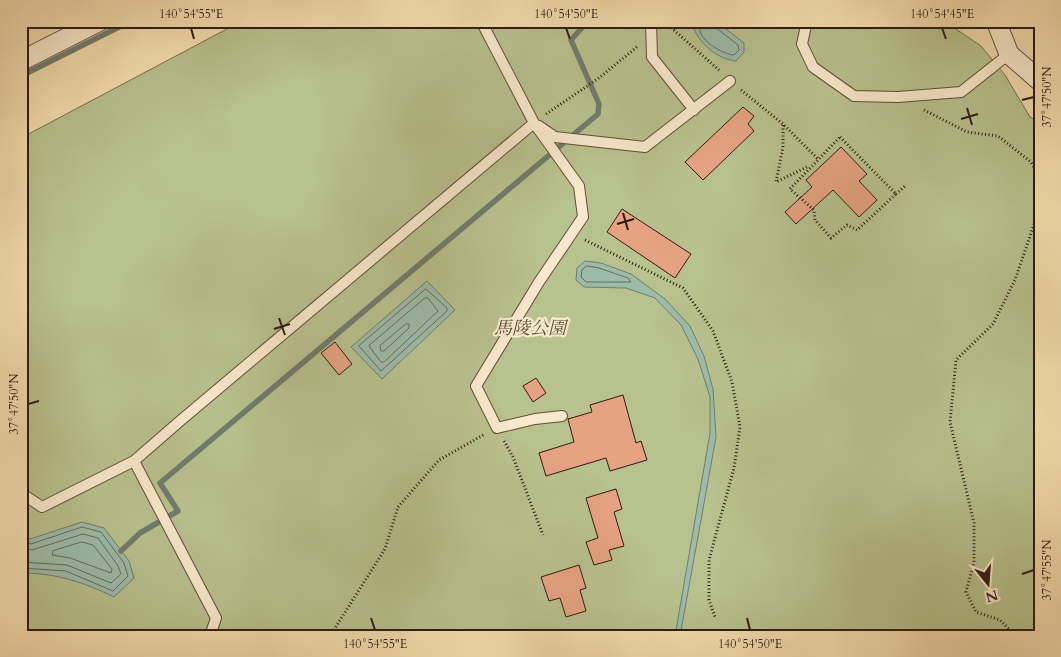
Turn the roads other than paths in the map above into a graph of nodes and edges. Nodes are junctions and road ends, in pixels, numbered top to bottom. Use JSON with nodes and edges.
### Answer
{"nodes":[{"id":1,"x":100,"y":21,"type":"edge"},
{"id":2,"x":481,"y":21,"type":"edge"},
{"id":3,"x":651,"y":21,"type":"edge"},
{"id":4,"x":807,"y":21,"type":"edge"},
{"id":5,"x":996,"y":21,"type":"edge"},
{"id":6,"x":1009,"y":54,"type":"junction"},
{"id":7,"x":21,"y":61,"type":"edge"},
{"id":8,"x":1040,"y":81,"type":"edge"},
{"id":9,"x":730,"y":82,"type":"road end"},
{"id":10,"x":694,"y":110,"type":"junction"},
{"id":11,"x":534,"y":123,"type":"junction"},
{"id":12,"x":562,"y":416,"type":"dead end"},
{"id":13,"x":134,"y":461,"type":"junction"},
{"id":14,"x":21,"y":493,"type":"edge"},
{"id":15,"x":210,"y":636,"type":"edge"}],
"edges":[{"from":1,"to":7,"type":"street"},
{"from":2,"to":11,"type":"lane"},
{"from":3,"to":10,"type":"lane"},
{"from":4,"to":6,"type":"lane"},
{"from":5,"to":6,"type":"street"},
{"from":6,"to":8,"type":"street"},
{"from":9,"to":10,"type":"lane"},
{"from":10,"to":11,"type":"lane"},
{"from":11,"to":12,"type":"lane"},
{"from":11,"to":13,"type":"lane"},
{"from":13,"to":14,"type":"lane"},
{"from":13,"to":15,"type":"lane"}]}
